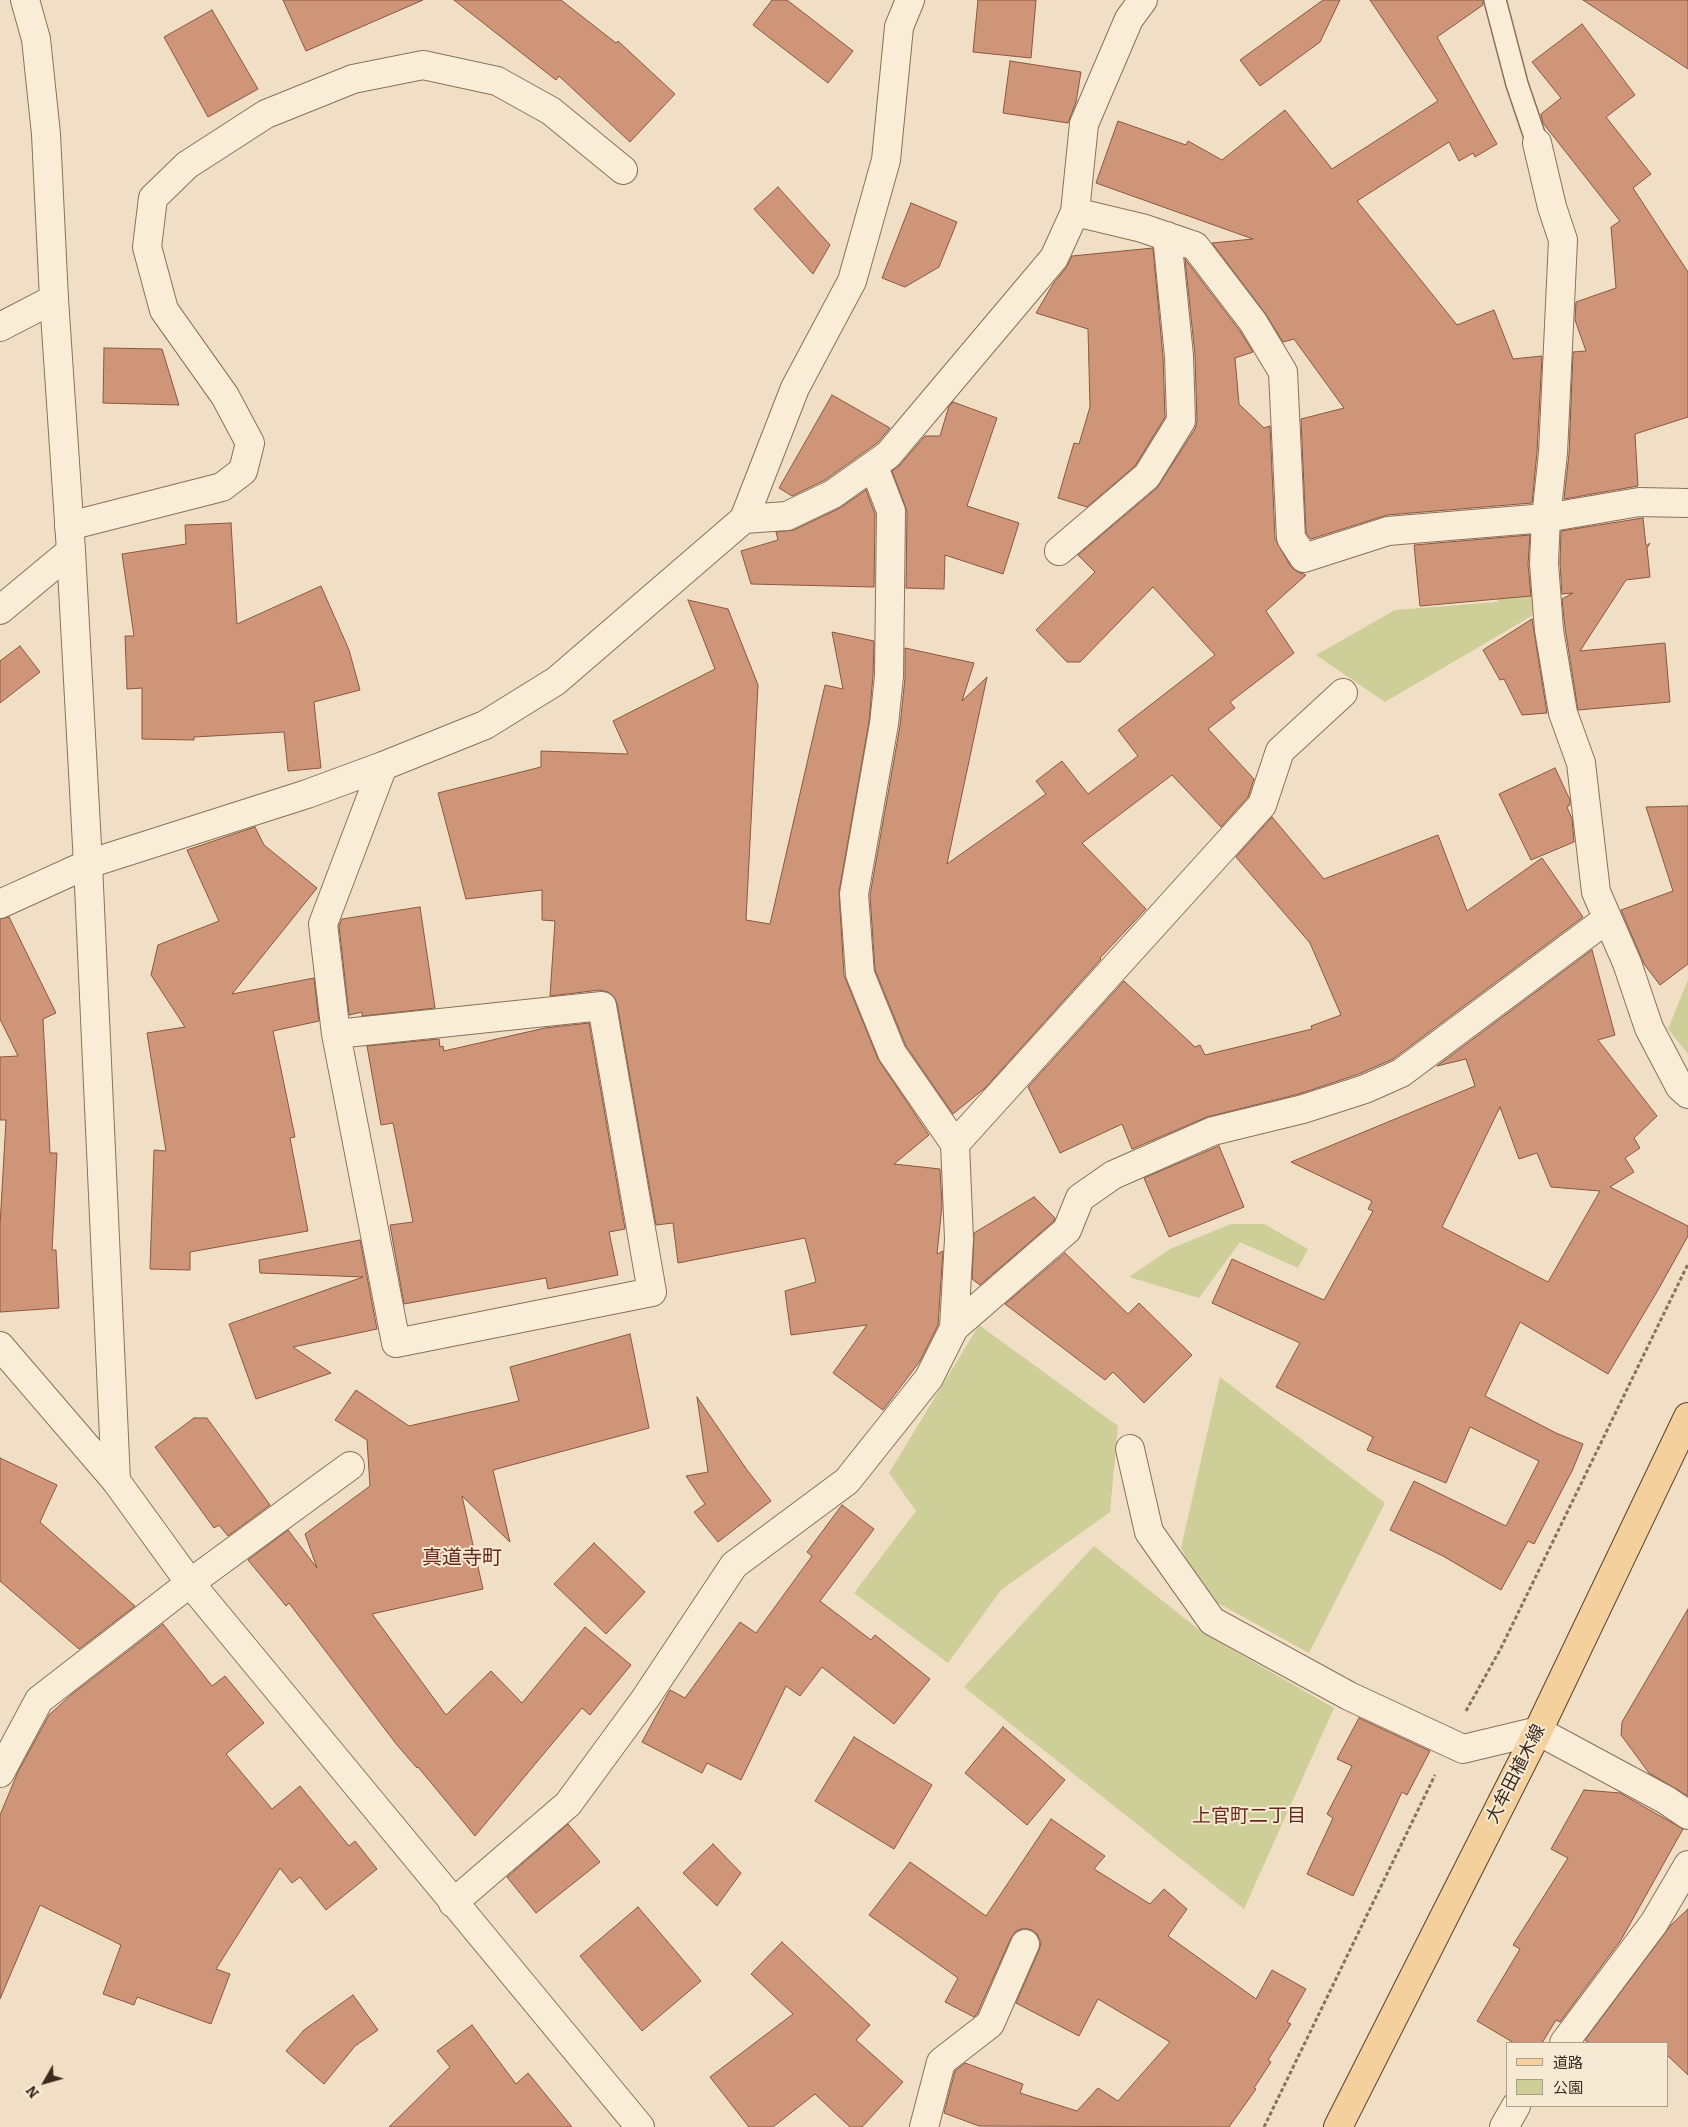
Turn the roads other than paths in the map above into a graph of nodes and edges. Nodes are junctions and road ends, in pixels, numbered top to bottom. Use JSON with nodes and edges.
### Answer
{"nodes":[{"id":1,"x":26,"y":0,"type":"edge"},
{"id":2,"x":910,"y":0,"type":"edge"},
{"id":3,"x":1143,"y":0,"type":"edge"},
{"id":4,"x":1496,"y":0,"type":"edge"},
{"id":5,"x":1537,"y":143,"type":"joint"},
{"id":6,"x":623,"y":170,"type":"dead end"},
{"id":7,"x":1075,"y":212,"type":"junction"},
{"id":8,"x":1167,"y":236,"type":"junction"},
{"id":9,"x":54,"y":300,"type":"junction"},
{"id":10,"x":0,"y":327,"type":"edge"},
{"id":11,"x":874,"y":467,"type":"junction"},
{"id":12,"x":1688,"y":503,"type":"edge"},
{"id":13,"x":1546,"y":518,"type":"junction"},
{"id":14,"x":744,"y":519,"type":"junction"},
{"id":15,"x":70,"y":538,"type":"junction"},
{"id":16,"x":1058,"y":551,"type":"dead end"},
{"id":17,"x":0,"y":610,"type":"edge"},
{"id":18,"x":1343,"y":693,"type":"dead end"},
{"id":19,"x":383,"y":766,"type":"junction"},
{"id":20,"x":88,"y":864,"type":"junction"},
{"id":21,"x":0,"y":904,"type":"edge"},
{"id":22,"x":1607,"y":919,"type":"junction"},
{"id":23,"x":336,"y":1034,"type":"junction"},
{"id":24,"x":1688,"y":1094,"type":"edge"},
{"id":25,"x":955,"y":1144,"type":"junction"},
{"id":26,"x":954,"y":1328,"type":"junction"},
{"id":27,"x":0,"y":1346,"type":"edge"},
{"id":28,"x":1688,"y":1417,"type":"edge"},
{"id":29,"x":1130,"y":1450,"type":"dead end"},
{"id":30,"x":350,"y":1466,"type":"dead end"},
{"id":31,"x":116,"y":1481,"type":"junction"},
{"id":32,"x":190,"y":1583,"type":"junction"},
{"id":33,"x":1538,"y":1731,"type":"junction"},
{"id":34,"x":0,"y":1773,"type":"edge"},
{"id":35,"x":1688,"y":1816,"type":"edge"},
{"id":36,"x":1688,"y":1865,"type":"edge"},
{"id":37,"x":453,"y":1903,"type":"junction"},
{"id":38,"x":1026,"y":1944,"type":"dead end"},
{"id":39,"x":1565,"y":2042,"type":"edge"},
{"id":40,"x":1515,"y":2107,"type":"edge"},
{"id":41,"x":640,"y":2127,"type":"edge"},
{"id":42,"x":924,"y":2127,"type":"edge"},
{"id":43,"x":1338,"y":2127,"type":"edge"},
{"id":44,"x":1504,"y":2127,"type":"edge"}],
"edges":[{"from":1,"to":9,"type":"street"},
{"from":2,"to":14,"type":"street"},
{"from":3,"to":7,"type":"street"},
{"from":4,"to":5,"type":"lane"},
{"from":5,"to":13,"type":"street"},
{"from":6,"to":15,"type":"street"},
{"from":7,"to":8,"type":"street"},
{"from":7,"to":11,"type":"street"},
{"from":8,"to":13,"type":"street"},
{"from":8,"to":16,"type":"street"},
{"from":9,"to":10,"type":"street"},
{"from":9,"to":15,"type":"street"},
{"from":11,"to":14,"type":"street"},
{"from":11,"to":25,"type":"street"},
{"from":12,"to":13,"type":"street"},
{"from":13,"to":22,"type":"street"},
{"from":14,"to":19,"type":"street"},
{"from":15,"to":17,"type":"street"},
{"from":15,"to":20,"type":"street"},
{"from":18,"to":25,"type":"street"},
{"from":19,"to":20,"type":"street"},
{"from":19,"to":23,"type":"street"},
{"from":20,"to":21,"type":"street"},
{"from":20,"to":31,"type":"street"},
{"from":22,"to":24,"type":"street"},
{"from":22,"to":26,"type":"street"},
{"from":23,"to":23,"type":"street"},
{"from":25,"to":26,"type":"street"},
{"from":26,"to":37,"type":"street"},
{"from":27,"to":31,"type":"street"},
{"from":28,"to":33,"type":"main road","name":"大牟田植木線"},
{"from":29,"to":33,"type":"street"},
{"from":30,"to":32,"type":"street"},
{"from":31,"to":32,"type":"street"},
{"from":32,"to":34,"type":"street"},
{"from":32,"to":37,"type":"street"},
{"from":33,"to":35,"type":"street"},
{"from":33,"to":43,"type":"main road","name":"大牟田植木線"},
{"from":36,"to":39,"type":"street"},
{"from":37,"to":41,"type":"street"},
{"from":38,"to":42,"type":"street"},
{"from":40,"to":44,"type":"street"}]}
